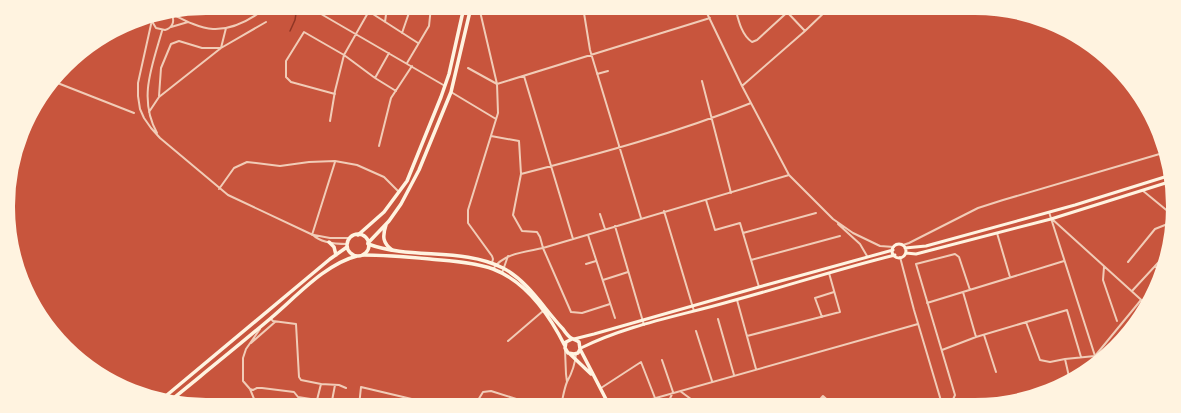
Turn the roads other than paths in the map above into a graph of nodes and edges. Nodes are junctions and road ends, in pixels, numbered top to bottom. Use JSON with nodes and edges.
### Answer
{"nodes":[{"id":1,"x":257,"y":14,"type":"edge"},
{"id":2,"x":321,"y":14,"type":"edge"},
{"id":3,"x":367,"y":14,"type":"edge"},
{"id":4,"x":373,"y":14,"type":"edge"},
{"id":5,"x":386,"y":14,"type":"edge"},
{"id":6,"x":409,"y":14,"type":"edge"},
{"id":7,"x":430,"y":14,"type":"edge"},
{"id":8,"x":462,"y":14,"type":"edge"},
{"id":9,"x":469,"y":14,"type":"edge"},
{"id":10,"x":481,"y":14,"type":"edge"},
{"id":11,"x":584,"y":14,"type":"edge"},
{"id":12,"x":708,"y":14,"type":"edge"},
{"id":13,"x":737,"y":14,"type":"edge"},
{"id":14,"x":785,"y":14,"type":"edge"},
{"id":15,"x":789,"y":14,"type":"edge"},
{"id":16,"x":823,"y":14,"type":"edge"},
{"id":17,"x":173,"y":17,"type":"edge"},
{"id":18,"x":177,"y":17,"type":"edge"},
{"id":19,"x":710,"y":18,"type":"junction"},
{"id":20,"x":151,"y":22,"type":"edge"},
{"id":21,"x":153,"y":22,"type":"edge"},
{"id":22,"x":189,"y":22,"type":"junction"},
{"id":23,"x":266,"y":22,"type":"dead end"},
{"id":24,"x":385,"y":22,"type":"junction"},
{"id":25,"x":171,"y":27,"type":"junction"},
{"id":26,"x":226,"y":28,"type":"junction"},
{"id":27,"x":162,"y":31,"type":"junction"},
{"id":28,"x":805,"y":31,"type":"junction"},
{"id":29,"x":402,"y":33,"type":"junction"},
{"id":30,"x":356,"y":34,"type":"junction"},
{"id":31,"x":418,"y":44,"type":"junction"},
{"id":32,"x":221,"y":48,"type":"junction"},
{"id":33,"x":389,"y":53,"type":"junction"},
{"id":34,"x":344,"y":55,"type":"junction"},
{"id":35,"x":592,"y":56,"type":"junction"},
{"id":36,"x":406,"y":63,"type":"junction"},
{"id":37,"x":412,"y":66,"type":"junction"},
{"id":38,"x":468,"y":68,"type":"dead end"},
{"id":39,"x":608,"y":70,"type":"dead end"},
{"id":40,"x":597,"y":74,"type":"junction"},
{"id":41,"x":524,"y":76,"type":"junction"},
{"id":42,"x":375,"y":78,"type":"junction"},
{"id":43,"x":702,"y":80,"type":"dead end"},
{"id":44,"x":59,"y":84,"type":"edge"},
{"id":45,"x":497,"y":84,"type":"junction"},
{"id":46,"x":445,"y":86,"type":"junction"},
{"id":47,"x":742,"y":86,"type":"junction"},
{"id":48,"x":396,"y":91,"type":"junction"},
{"id":49,"x":451,"y":92,"type":"junction"},
{"id":50,"x":335,"y":94,"type":"junction"},
{"id":51,"x":159,"y":97,"type":"junction"},
{"id":52,"x":751,"y":103,"type":"junction"},
{"id":53,"x":149,"y":112,"type":"junction"},
{"id":54,"x":134,"y":113,"type":"dead end"},
{"id":55,"x":496,"y":119,"type":"junction"},
{"id":56,"x":712,"y":119,"type":"junction"},
{"id":57,"x":330,"y":121,"type":"dead end"},
{"id":58,"x":491,"y":136,"type":"junction"},
{"id":59,"x":160,"y":138,"type":"junction"},
{"id":60,"x":379,"y":146,"type":"dead end"},
{"id":61,"x":619,"y":147,"type":"junction"},
{"id":62,"x":1159,"y":154,"type":"edge"},
{"id":63,"x":335,"y":161,"type":"junction"},
{"id":64,"x":551,"y":166,"type":"junction"},
{"id":65,"x":521,"y":174,"type":"junction"},
{"id":66,"x":789,"y":175,"type":"junction"},
{"id":67,"x":1164,"y":177,"type":"edge"},
{"id":68,"x":1165,"y":183,"type":"edge"},
{"id":69,"x":219,"y":189,"type":"junction"},
{"id":70,"x":1142,"y":190,"type":"junction"},
{"id":71,"x":399,"y":193,"type":"junction"},
{"id":72,"x":731,"y":193,"type":"junction"},
{"id":73,"x":706,"y":200,"type":"junction"},
{"id":74,"x":664,"y":211,"type":"junction"},
{"id":75,"x":1167,"y":211,"type":"edge"},
{"id":76,"x":1049,"y":212,"type":"junction"},
{"id":77,"x":816,"y":213,"type":"dead end"},
{"id":78,"x":600,"y":214,"type":"dead end"},
{"id":79,"x":641,"y":218,"type":"junction"},
{"id":80,"x":833,"y":219,"type":"junction"},
{"id":81,"x":1051,"y":219,"type":"junction"},
{"id":82,"x":389,"y":221,"type":"junction"},
{"id":83,"x":1166,"y":225,"type":"edge"},
{"id":84,"x":615,"y":226,"type":"junction"},
{"id":85,"x":605,"y":229,"type":"junction"},
{"id":86,"x":997,"y":232,"type":"junction"},
{"id":87,"x":743,"y":233,"type":"junction"},
{"id":88,"x":313,"y":235,"type":"junction"},
{"id":89,"x":358,"y":235,"type":"junction"},
{"id":90,"x":588,"y":235,"type":"junction"},
{"id":91,"x":840,"y":236,"type":"dead end"},
{"id":92,"x":350,"y":238,"type":"junction"},
{"id":93,"x":573,"y":239,"type":"junction"},
{"id":94,"x":329,"y":242,"type":"junction"},
{"id":95,"x":368,"y":244,"type":"junction"},
{"id":96,"x":347,"y":245,"type":"junction"},
{"id":97,"x":904,"y":246,"type":"junction"},
{"id":98,"x":543,"y":248,"type":"junction"},
{"id":99,"x":893,"y":248,"type":"junction"},
{"id":100,"x":392,"y":250,"type":"junction"},
{"id":101,"x":906,"y":253,"type":"junction"},
{"id":102,"x":336,"y":255,"type":"junction"},
{"id":103,"x":363,"y":255,"type":"junction"},
{"id":104,"x":894,"y":255,"type":"junction"},
{"id":105,"x":356,"y":256,"type":"junction"},
{"id":106,"x":508,"y":256,"type":"junction"},
{"id":107,"x":867,"y":256,"type":"junction"},
{"id":108,"x":900,"y":257,"type":"junction"},
{"id":109,"x":751,"y":260,"type":"junction"},
{"id":110,"x":597,"y":261,"type":"junction"},
{"id":111,"x":1064,"y":261,"type":"junction"},
{"id":112,"x":1128,"y":262,"type":"dead end"},
{"id":113,"x":1158,"y":262,"type":"edge"},
{"id":114,"x":586,"y":264,"type":"dead end"},
{"id":115,"x":494,"y":265,"type":"junction"},
{"id":116,"x":1104,"y":266,"type":"junction"},
{"id":117,"x":1155,"y":266,"type":"joint"},
{"id":118,"x":493,"y":269,"type":"junction"},
{"id":119,"x":504,"y":269,"type":"junction"},
{"id":120,"x":628,"y":272,"type":"junction"},
{"id":121,"x":502,"y":273,"type":"junction"},
{"id":122,"x":829,"y":273,"type":"junction"},
{"id":123,"x":1010,"y":277,"type":"junction"},
{"id":124,"x":603,"y":280,"type":"junction"},
{"id":125,"x":759,"y":287,"type":"junction"},
{"id":126,"x":970,"y":290,"type":"junction"},
{"id":127,"x":834,"y":292,"type":"junction"},
{"id":128,"x":963,"y":292,"type":"junction"},
{"id":129,"x":1132,"y":292,"type":"junction"},
{"id":130,"x":737,"y":300,"type":"junction"},
{"id":131,"x":1142,"y":300,"type":"joint"},
{"id":132,"x":928,"y":303,"type":"junction"},
{"id":133,"x":610,"y":304,"type":"junction"},
{"id":134,"x":692,"y":306,"type":"junction"},
{"id":135,"x":543,"y":311,"type":"junction"},
{"id":136,"x":694,"y":311,"type":"junction"},
{"id":137,"x":822,"y":317,"type":"junction"},
{"id":138,"x":615,"y":318,"type":"dead end"},
{"id":139,"x":270,"y":319,"type":"junction"},
{"id":140,"x":718,"y":319,"type":"dead end"},
{"id":141,"x":642,"y":320,"type":"junction"},
{"id":142,"x":1117,"y":321,"type":"dead end"},
{"id":143,"x":275,"y":322,"type":"junction"},
{"id":144,"x":1026,"y":322,"type":"junction"},
{"id":145,"x":918,"y":324,"type":"junction"},
{"id":146,"x":263,"y":325,"type":"junction"},
{"id":147,"x":644,"y":325,"type":"junction"},
{"id":148,"x":696,"y":331,"type":"dead end"},
{"id":149,"x":984,"y":335,"type":"junction"},
{"id":150,"x":747,"y":336,"type":"junction"},
{"id":151,"x":976,"y":337,"type":"junction"},
{"id":152,"x":573,"y":339,"type":"junction"},
{"id":153,"x":508,"y":341,"type":"dead end"},
{"id":154,"x":248,"y":346,"type":"junction"},
{"id":155,"x":565,"y":347,"type":"junction"},
{"id":156,"x":580,"y":348,"type":"junction"},
{"id":157,"x":942,"y":350,"type":"junction"},
{"id":158,"x":570,"y":354,"type":"junction"},
{"id":159,"x":576,"y":354,"type":"junction"},
{"id":160,"x":1095,"y":356,"type":"junction"},
{"id":161,"x":1082,"y":358,"type":"junction"},
{"id":162,"x":576,"y":359,"type":"junction"},
{"id":163,"x":1065,"y":359,"type":"junction"},
{"id":164,"x":662,"y":360,"type":"dead end"},
{"id":165,"x":756,"y":369,"type":"junction"},
{"id":166,"x":996,"y":372,"type":"dead end"},
{"id":167,"x":1068,"y":374,"type":"edge"},
{"id":168,"x":734,"y":375,"type":"junction"},
{"id":169,"x":595,"y":378,"type":"junction"},
{"id":170,"x":712,"y":381,"type":"junction"},
{"id":171,"x":567,"y":382,"type":"junction"},
{"id":172,"x":321,"y":384,"type":"junction"},
{"id":173,"x":335,"y":385,"type":"junction"},
{"id":174,"x":346,"y":388,"type":"dead end"},
{"id":175,"x":600,"y":388,"type":"junction"},
{"id":176,"x":250,"y":389,"type":"junction"},
{"id":177,"x":680,"y":391,"type":"junction"},
{"id":178,"x":673,"y":392,"type":"junction"},
{"id":179,"x":167,"y":395,"type":"edge"},
{"id":180,"x":176,"y":396,"type":"edge"},
{"id":181,"x":655,"y":398,"type":"junction"},
{"id":182,"x":254,"y":399,"type":"edge"},
{"id":183,"x":313,"y":399,"type":"edge"},
{"id":184,"x":318,"y":399,"type":"edge"},
{"id":185,"x":332,"y":399,"type":"edge"},
{"id":186,"x":360,"y":399,"type":"edge"},
{"id":187,"x":409,"y":399,"type":"edge"},
{"id":188,"x":479,"y":399,"type":"edge"},
{"id":189,"x":516,"y":399,"type":"edge"},
{"id":190,"x":563,"y":399,"type":"edge"},
{"id":191,"x":606,"y":399,"type":"edge"},
{"id":192,"x":652,"y":399,"type":"edge"},
{"id":193,"x":670,"y":399,"type":"edge"},
{"id":194,"x":690,"y":399,"type":"edge"},
{"id":195,"x":940,"y":399,"type":"edge"},
{"id":196,"x":953,"y":399,"type":"edge"}],
"edges":[{"from":1,"to":26,"type":"street"},
{"from":2,"to":30,"type":"street"},
{"from":3,"to":30,"type":"street"},
{"from":4,"to":24,"type":"street"},
{"from":5,"to":24,"type":"street"},
{"from":6,"to":29,"type":"street"},
{"from":7,"to":31,"type":"street"},
{"from":8,"to":46,"type":"main road"},
{"from":9,"to":49,"type":"main road"},
{"from":10,"to":45,"type":"street"},
{"from":11,"to":35,"type":"street"},
{"from":12,"to":19,"type":"street"},
{"from":13,"to":14,"type":"street"},
{"from":15,"to":28,"type":"street"},
{"from":16,"to":28,"type":"street"},
{"from":17,"to":25,"type":"street"},
{"from":18,"to":22,"type":"street"},
{"from":19,"to":35,"type":"street"},
{"from":19,"to":47,"type":"street"},
{"from":20,"to":59,"type":"street"},
{"from":21,"to":27,"type":"street"},
{"from":22,"to":25,"type":"street"},
{"from":22,"to":26,"type":"street"},
{"from":23,"to":32,"type":"street"},
{"from":24,"to":29,"type":"street"},
{"from":25,"to":27,"type":"street"},
{"from":26,"to":32,"type":"street"},
{"from":27,"to":53,"type":"street"},
{"from":28,"to":47,"type":"street"},
{"from":29,"to":31,"type":"street"},
{"from":30,"to":33,"type":"street"},
{"from":30,"to":34,"type":"street"},
{"from":31,"to":36,"type":"street"},
{"from":32,"to":51,"type":"street"},
{"from":32,"to":51,"type":"street"},
{"from":33,"to":36,"type":"street"},
{"from":33,"to":42,"type":"street"},
{"from":34,"to":42,"type":"street"},
{"from":34,"to":50,"type":"street"},
{"from":34,"to":50,"type":"street"},
{"from":35,"to":40,"type":"street"},
{"from":35,"to":41,"type":"street"},
{"from":36,"to":37,"type":"street"},
{"from":37,"to":46,"type":"street"},
{"from":37,"to":48,"type":"street"},
{"from":38,"to":45,"type":"street"},
{"from":39,"to":40,"type":"street"},
{"from":40,"to":61,"type":"street"},
{"from":41,"to":45,"type":"street"},
{"from":41,"to":64,"type":"street"},
{"from":42,"to":48,"type":"street"},
{"from":43,"to":56,"type":"street"},
{"from":44,"to":54,"type":"street"},
{"from":45,"to":55,"type":"street"},
{"from":46,"to":71,"type":"main road"},
{"from":47,"to":52,"type":"street"},
{"from":48,"to":60,"type":"street"},
{"from":49,"to":55,"type":"street"},
{"from":49,"to":82,"type":"main road"},
{"from":50,"to":57,"type":"street"},
{"from":51,"to":53,"type":"street"},
{"from":52,"to":56,"type":"street"},
{"from":52,"to":66,"type":"street"},
{"from":53,"to":59,"type":"street"},
{"from":55,"to":58,"type":"street"},
{"from":56,"to":61,"type":"street"},
{"from":56,"to":72,"type":"street"},
{"from":58,"to":65,"type":"street"},
{"from":58,"to":115,"type":"street"},
{"from":59,"to":69,"type":"street"},
{"from":61,"to":64,"type":"street"},
{"from":61,"to":79,"type":"street"},
{"from":62,"to":97,"type":"street"},
{"from":63,"to":69,"type":"street"},
{"from":63,"to":71,"type":"street"},
{"from":63,"to":88,"type":"street"},
{"from":64,"to":65,"type":"street"},
{"from":64,"to":93,"type":"street"},
{"from":65,"to":98,"type":"street"},
{"from":66,"to":72,"type":"street"},
{"from":66,"to":80,"type":"street"},
{"from":67,"to":76,"type":"main road"},
{"from":68,"to":70,"type":"main road"},
{"from":69,"to":88,"type":"street"},
{"from":70,"to":75,"type":"street"},
{"from":70,"to":81,"type":"main road"},
{"from":71,"to":89,"type":"main road"},
{"from":72,"to":73,"type":"street"},
{"from":73,"to":74,"type":"street"},
{"from":73,"to":87,"type":"street"},
{"from":74,"to":79,"type":"street"},
{"from":74,"to":134,"type":"street"},
{"from":76,"to":81,"type":"street"},
{"from":76,"to":97,"type":"main road"},
{"from":77,"to":87,"type":"street"},
{"from":78,"to":85,"type":"street"},
{"from":79,"to":84,"type":"street"},
{"from":80,"to":99,"type":"street"},
{"from":80,"to":107,"type":"street"},
{"from":81,"to":86,"type":"main road"},
{"from":81,"to":111,"type":"street"},
{"from":81,"to":116,"type":"street"},
{"from":82,"to":95,"type":"main road"},
{"from":82,"to":100,"type":"main road"},
{"from":83,"to":112,"type":"street"},
{"from":84,"to":85,"type":"street"},
{"from":84,"to":120,"type":"street"},
{"from":85,"to":90,"type":"street"},
{"from":86,"to":101,"type":"main road"},
{"from":86,"to":123,"type":"street"},
{"from":87,"to":109,"type":"street"},
{"from":88,"to":92,"type":"street"},
{"from":88,"to":94,"type":"street"},
{"from":89,"to":92,"type":"main road"},
{"from":89,"to":95,"type":"main road"},
{"from":90,"to":93,"type":"street"},
{"from":90,"to":110,"type":"street"},
{"from":91,"to":109,"type":"street"},
{"from":92,"to":96,"type":"main road"},
{"from":93,"to":98,"type":"street"},
{"from":94,"to":96,"type":"street"},
{"from":94,"to":102,"type":"main road"},
{"from":95,"to":100,"type":"main road"},
{"from":95,"to":103,"type":"main road"},
{"from":96,"to":102,"type":"main road"},
{"from":96,"to":105,"type":"main road"},
{"from":97,"to":99,"type":"main road"},
{"from":97,"to":101,"type":"main road"},
{"from":98,"to":106,"type":"street"},
{"from":98,"to":133,"type":"street"},
{"from":99,"to":104,"type":"main road"},
{"from":99,"to":107,"type":"main road"},
{"from":100,"to":115,"type":"main road"},
{"from":101,"to":108,"type":"main road"},
{"from":102,"to":179,"type":"main road"},
{"from":103,"to":105,"type":"main road"},
{"from":103,"to":118,"type":"main road"},
{"from":104,"to":108,"type":"main road"},
{"from":104,"to":122,"type":"main road"},
{"from":105,"to":139,"type":"main road"},
{"from":106,"to":115,"type":"street"},
{"from":106,"to":119,"type":"street"},
{"from":107,"to":125,"type":"main road"},
{"from":108,"to":145,"type":"street"},
{"from":109,"to":125,"type":"street"},
{"from":110,"to":114,"type":"street"},
{"from":110,"to":124,"type":"street"},
{"from":111,"to":123,"type":"street"},
{"from":111,"to":160,"type":"street"},
{"from":113,"to":117,"type":"street"},
{"from":115,"to":118,"type":"street"},
{"from":115,"to":119,"type":"main road"},
{"from":116,"to":129,"type":"street"},
{"from":116,"to":142,"type":"street"},
{"from":117,"to":129,"type":"street"},
{"from":118,"to":121,"type":"main road"},
{"from":119,"to":121,"type":"street"},
{"from":119,"to":152,"type":"main road"},
{"from":120,"to":124,"type":"street"},
{"from":120,"to":141,"type":"street"},
{"from":121,"to":135,"type":"main road"},
{"from":122,"to":127,"type":"street"},
{"from":122,"to":130,"type":"main road"},
{"from":123,"to":126,"type":"street"},
{"from":124,"to":133,"type":"street"},
{"from":125,"to":134,"type":"main road"},
{"from":126,"to":128,"type":"street"},
{"from":126,"to":132,"type":"street"},
{"from":127,"to":137,"type":"street"},
{"from":127,"to":137,"type":"street"},
{"from":128,"to":132,"type":"street"},
{"from":128,"to":151,"type":"street"},
{"from":129,"to":131,"type":"street"},
{"from":130,"to":136,"type":"main road"},
{"from":130,"to":150,"type":"street"},
{"from":131,"to":160,"type":"street"},
{"from":132,"to":157,"type":"street"},
{"from":133,"to":138,"type":"street"},
{"from":134,"to":136,"type":"street"},
{"from":134,"to":141,"type":"main road"},
{"from":135,"to":153,"type":"street"},
{"from":135,"to":155,"type":"main road"},
{"from":136,"to":147,"type":"main road"},
{"from":137,"to":150,"type":"street"},
{"from":139,"to":143,"type":"street"},
{"from":139,"to":146,"type":"main road"},
{"from":140,"to":168,"type":"street"},
{"from":141,"to":147,"type":"street"},
{"from":141,"to":152,"type":"main road"},
{"from":143,"to":154,"type":"street"},
{"from":143,"to":172,"type":"street"},
{"from":144,"to":149,"type":"street"},
{"from":144,"to":161,"type":"street"},
{"from":144,"to":163,"type":"street"},
{"from":145,"to":165,"type":"street"},
{"from":145,"to":195,"type":"street"},
{"from":146,"to":154,"type":"street"},
{"from":146,"to":180,"type":"main road"},
{"from":147,"to":156,"type":"main road"},
{"from":148,"to":170,"type":"street"},
{"from":149,"to":151,"type":"street"},
{"from":149,"to":166,"type":"street"},
{"from":150,"to":165,"type":"street"},
{"from":151,"to":157,"type":"street"},
{"from":152,"to":155,"type":"main road"},
{"from":152,"to":156,"type":"main road"},
{"from":154,"to":176,"type":"street"},
{"from":155,"to":158,"type":"main road"},
{"from":155,"to":171,"type":"street"},
{"from":156,"to":159,"type":"main road"},
{"from":156,"to":169,"type":"main road"},
{"from":157,"to":196,"type":"street"},
{"from":158,"to":159,"type":"main road"},
{"from":158,"to":162,"type":"main road"},
{"from":159,"to":162,"type":"street"},
{"from":160,"to":161,"type":"street"},
{"from":161,"to":163,"type":"street"},
{"from":162,"to":169,"type":"main road"},
{"from":162,"to":171,"type":"street"},
{"from":163,"to":167,"type":"street"},
{"from":164,"to":178,"type":"street"},
{"from":165,"to":168,"type":"street"},
{"from":168,"to":170,"type":"street"},
{"from":169,"to":175,"type":"main road"},
{"from":170,"to":177,"type":"street"},
{"from":171,"to":190,"type":"street"},
{"from":172,"to":173,"type":"street"},
{"from":172,"to":184,"type":"street"},
{"from":173,"to":174,"type":"street"},
{"from":173,"to":185,"type":"street"},
{"from":175,"to":181,"type":"street"},
{"from":175,"to":191,"type":"main road"},
{"from":176,"to":182,"type":"street"},
{"from":176,"to":183,"type":"street"},
{"from":177,"to":178,"type":"street"},
{"from":177,"to":194,"type":"street"},
{"from":178,"to":181,"type":"street"},
{"from":178,"to":193,"type":"street"},
{"from":181,"to":192,"type":"street"},
{"from":186,"to":187,"type":"street"},
{"from":188,"to":189,"type":"street"}]}
